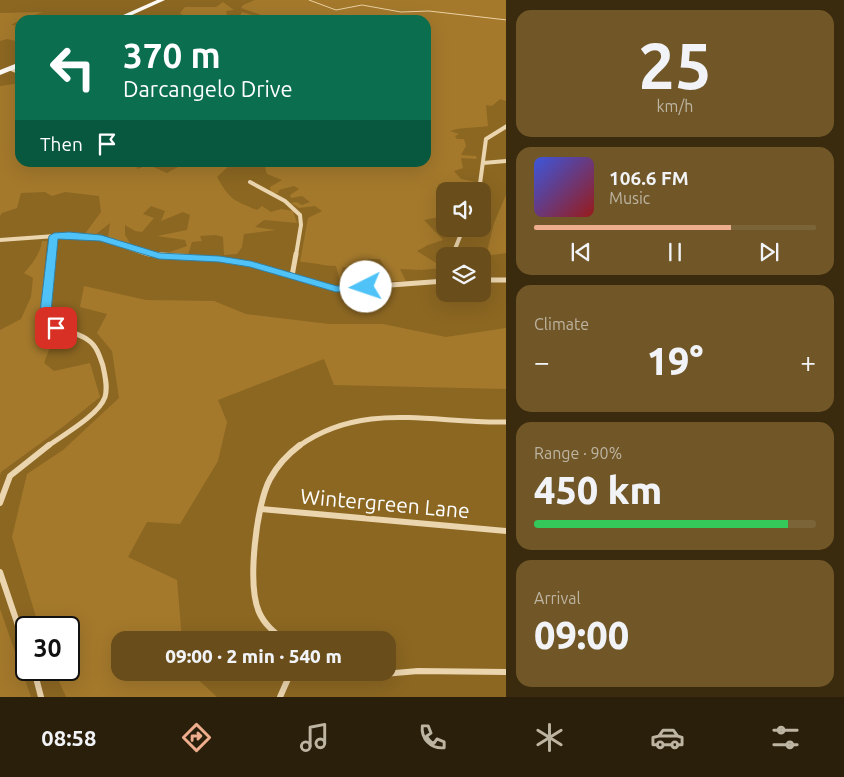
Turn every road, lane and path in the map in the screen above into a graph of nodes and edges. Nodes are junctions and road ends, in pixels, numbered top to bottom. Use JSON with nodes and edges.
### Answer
{"nodes":[{"id":1,"x":162,"y":0,"type":"edge"},
{"id":2,"x":127,"y":15,"type":"edge"},
{"id":3,"x":15,"y":66,"type":"edge"},
{"id":4,"x":10,"y":69,"type":"junction"},
{"id":5,"x":15,"y":71,"type":"edge"},
{"id":6,"x":0,"y":74,"type":"edge"},
{"id":7,"x":506,"y":126,"type":"edge"},
{"id":8,"x":506,"y":161,"type":"edge"},
{"id":9,"x":483,"y":162,"type":"junction"},
{"id":10,"x":250,"y":182,"type":"dead end"},
{"id":11,"x":480,"y":182,"type":"edge"},
{"id":12,"x":54,"y":236,"type":"junction"},
{"id":13,"x":0,"y":240,"type":"edge"},
{"id":14,"x":292,"y":276,"type":"junction"},
{"id":15,"x":491,"y":280,"type":"edge"},
{"id":16,"x":506,"y":280,"type":"edge"},
{"id":17,"x":436,"y":282,"type":"edge"},
{"id":18,"x":506,"y":422,"type":"edge"},
{"id":19,"x":0,"y":503,"type":"edge"},
{"id":20,"x":261,"y":509,"type":"junction"},
{"id":21,"x":506,"y":531,"type":"edge"},
{"id":22,"x":0,"y":572,"type":"edge"},
{"id":23,"x":15,"y":616,"type":"edge"},
{"id":24,"x":273,"y":631,"type":"edge"},
{"id":25,"x":506,"y":672,"type":"edge"},
{"id":26,"x":396,"y":673,"type":"edge"},
{"id":27,"x":37,"y":681,"type":"edge"},
{"id":28,"x":288,"y":681,"type":"edge"},
{"id":29,"x":41,"y":697,"type":"edge"},
{"id":30,"x":280,"y":697,"type":"edge"}],
"edges":[{"from":1,"to":2,"type":"main road"},
{"from":3,"to":4,"type":"main road"},
{"from":4,"to":5,"type":"street"},
{"from":4,"to":6,"type":"main road"},
{"from":7,"to":9,"type":"street"},
{"from":8,"to":9,"type":"street"},
{"from":9,"to":11,"type":"street"},
{"from":10,"to":14,"type":"street"},
{"from":12,"to":13,"type":"street"},
{"from":12,"to":14,"type":"street"},
{"from":12,"to":19,"type":"street"},
{"from":14,"to":17,"type":"street"},
{"from":15,"to":16,"type":"street"},
{"from":18,"to":20,"type":"street"},
{"from":20,"to":21,"type":"street","name":"Wintergreen Lane"},
{"from":20,"to":24,"type":"street"},
{"from":22,"to":23,"type":"street"},
{"from":25,"to":26,"type":"street"},
{"from":27,"to":29,"type":"street"},
{"from":28,"to":30,"type":"street"}]}
